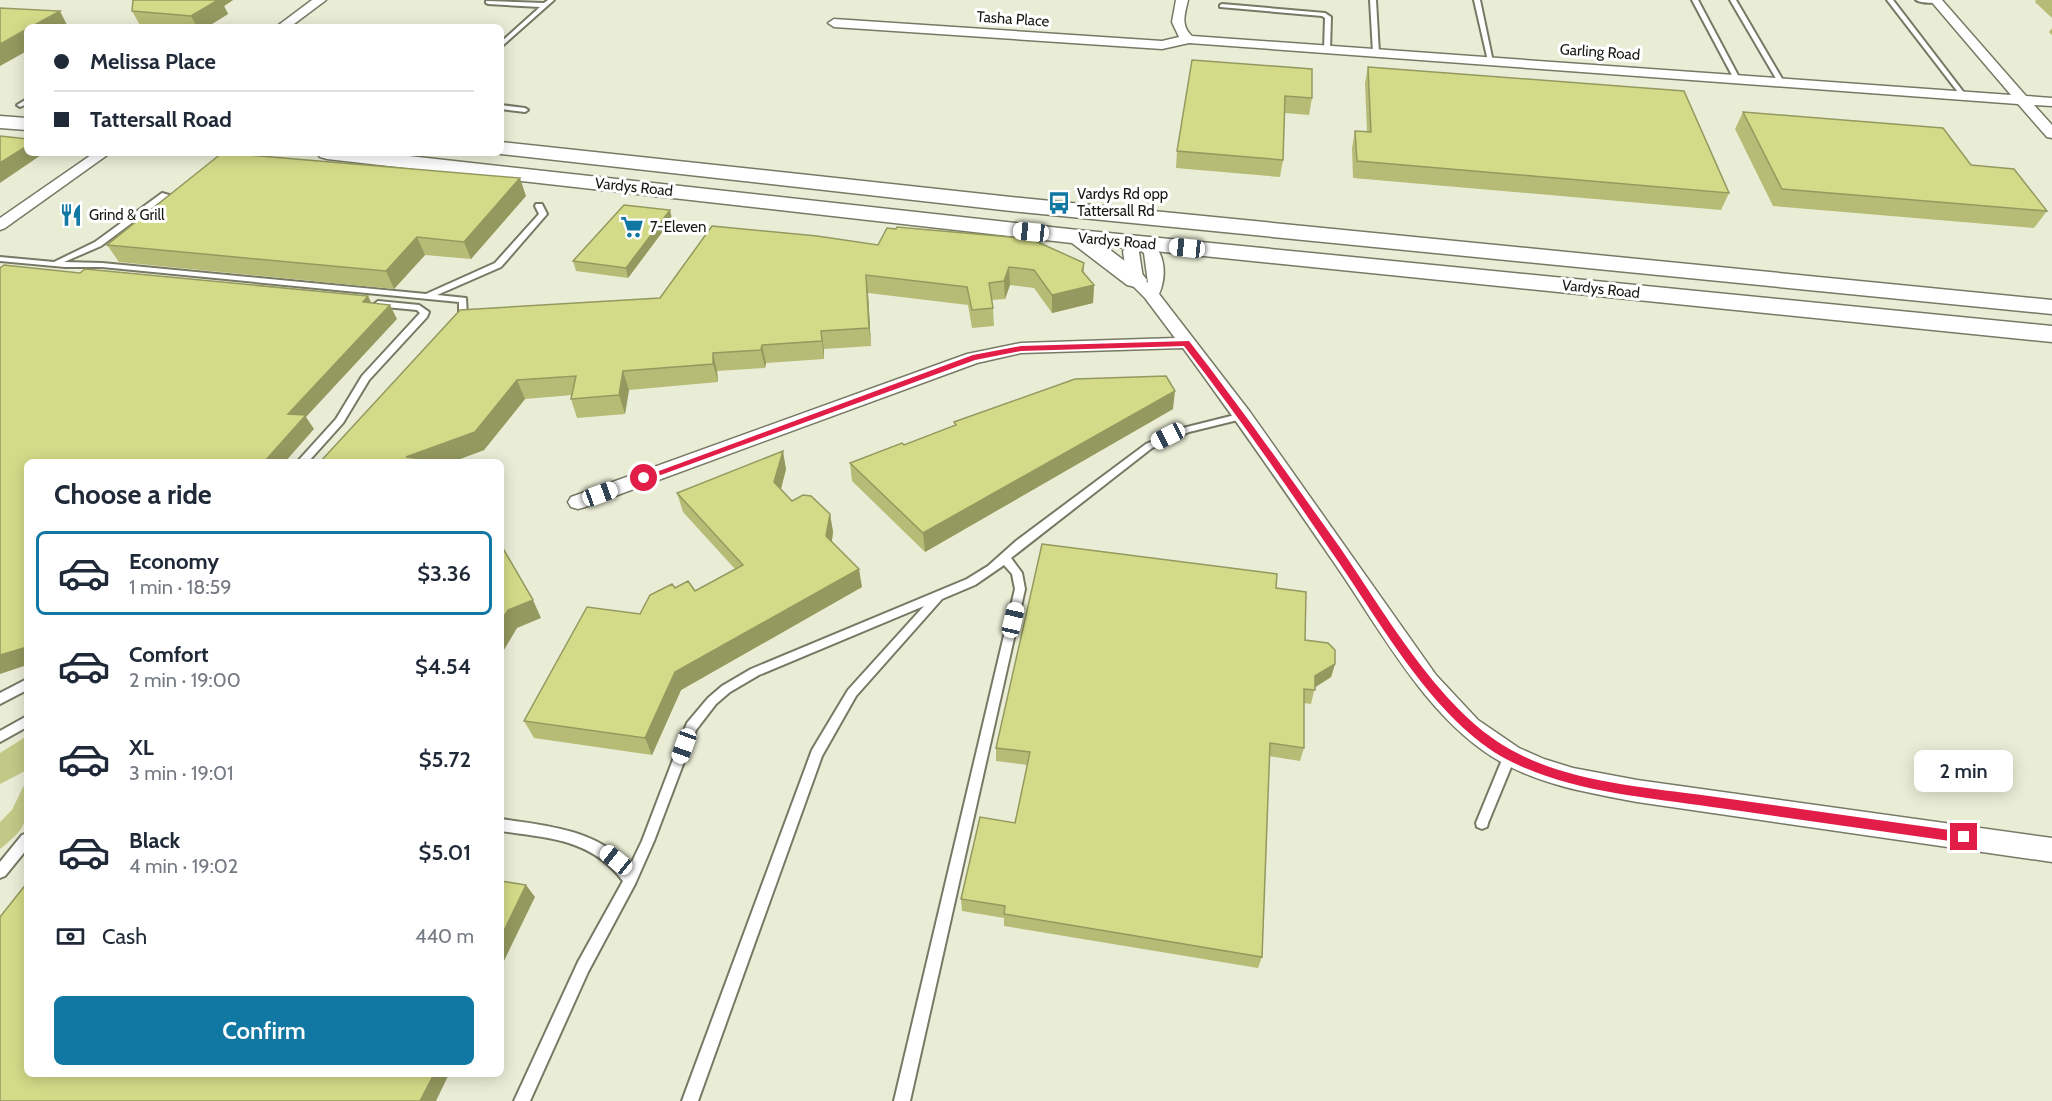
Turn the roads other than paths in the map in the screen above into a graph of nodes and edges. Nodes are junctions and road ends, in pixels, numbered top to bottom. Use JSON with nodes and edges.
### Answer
{"nodes":[{"id":1,"x":320,"y":0,"type":"edge"},
{"id":2,"x":550,"y":0,"type":"edge"},
{"id":3,"x":1182,"y":0,"type":"edge"},
{"id":4,"x":1372,"y":0,"type":"edge"},
{"id":5,"x":1477,"y":0,"type":"edge"},
{"id":6,"x":1695,"y":0,"type":"edge"},
{"id":7,"x":1733,"y":0,"type":"edge"},
{"id":8,"x":1890,"y":0,"type":"edge"},
{"id":9,"x":1919,"y":0,"type":"edge"},
{"id":10,"x":1937,"y":0,"type":"edge"},
{"id":11,"x":488,"y":2,"type":"dead end"},
{"id":12,"x":545,"y":5,"type":"junction"},
{"id":13,"x":1222,"y":6,"type":"dead end"},
{"id":14,"x":834,"y":23,"type":"dead end"},
{"id":15,"x":286,"y":24,"type":"edge"},
{"id":16,"x":1189,"y":39,"type":"junction"},
{"id":17,"x":504,"y":42,"type":"edge"},
{"id":18,"x":1327,"y":50,"type":"junction"},
{"id":19,"x":1376,"y":53,"type":"junction"},
{"id":20,"x":1491,"y":61,"type":"junction"},
{"id":21,"x":1737,"y":79,"type":"junction"},
{"id":22,"x":1781,"y":82,"type":"junction"},
{"id":23,"x":1963,"y":95,"type":"junction"},
{"id":24,"x":2019,"y":99,"type":"junction"},
{"id":25,"x":2052,"y":102,"type":"edge"},
{"id":26,"x":24,"y":103,"type":"edge"},
{"id":27,"x":0,"y":104,"type":"edge"},
{"id":28,"x":504,"y":107,"type":"edge"},
{"id":29,"x":525,"y":110,"type":"dead end"},
{"id":30,"x":0,"y":122,"type":"edge"},
{"id":31,"x":24,"y":124,"type":"edge"},
{"id":32,"x":2052,"y":134,"type":"edge"},
{"id":33,"x":504,"y":148,"type":"edge"},
{"id":34,"x":99,"y":156,"type":"edge"},
{"id":35,"x":354,"y":156,"type":"edge"},
{"id":36,"x":165,"y":195,"type":"edge"},
{"id":37,"x":1021,"y":205,"type":"junction"},
{"id":38,"x":539,"y":206,"type":"dead end"},
{"id":39,"x":0,"y":225,"type":"edge"},
{"id":40,"x":1078,"y":237,"type":"junction"},
{"id":41,"x":1378,"y":239,"type":"junction"},
{"id":42,"x":1141,"y":243,"type":"junction"},
{"id":43,"x":0,"y":259,"type":"edge"},
{"id":44,"x":55,"y":264,"type":"junction"},
{"id":45,"x":0,"y":269,"type":"edge"},
{"id":46,"x":70,"y":275,"type":"edge"},
{"id":47,"x":1143,"y":287,"type":"junction"},
{"id":48,"x":428,"y":296,"type":"junction"},
{"id":49,"x":1984,"y":300,"type":"junction"},
{"id":50,"x":2052,"y":302,"type":"edge"},
{"id":51,"x":372,"y":304,"type":"edge"},
{"id":52,"x":2052,"y":307,"type":"edge"},
{"id":53,"x":455,"y":325,"type":"edge"},
{"id":54,"x":2052,"y":334,"type":"edge"},
{"id":55,"x":1186,"y":343,"type":"junction"},
{"id":56,"x":1243,"y":416,"type":"junction"},
{"id":57,"x":305,"y":459,"type":"edge"},
{"id":58,"x":578,"y":502,"type":"dead end"},
{"id":59,"x":1004,"y":558,"type":"junction"},
{"id":60,"x":939,"y":597,"type":"junction"},
{"id":61,"x":24,"y":686,"type":"edge"},
{"id":62,"x":0,"y":699,"type":"edge"},
{"id":63,"x":24,"y":723,"type":"edge"},
{"id":64,"x":0,"y":737,"type":"edge"},
{"id":65,"x":1510,"y":755,"type":"junction"},
{"id":66,"x":1482,"y":823,"type":"dead end"},
{"id":67,"x":504,"y":826,"type":"edge"},
{"id":68,"x":24,"y":843,"type":"edge"},
{"id":69,"x":2052,"y":850,"type":"edge"},
{"id":70,"x":0,"y":872,"type":"edge"},
{"id":71,"x":630,"y":880,"type":"junction"},
{"id":72,"x":522,"y":1101,"type":"edge"},
{"id":73,"x":690,"y":1101,"type":"edge"},
{"id":74,"x":902,"y":1101,"type":"edge"}],
"edges":[{"from":1,"to":15,"type":"street"},
{"from":2,"to":12,"type":"lane"},
{"from":3,"to":16,"type":"street"},
{"from":4,"to":19,"type":"lane"},
{"from":5,"to":20,"type":"lane"},
{"from":6,"to":21,"type":"lane"},
{"from":7,"to":22,"type":"lane"},
{"from":8,"to":23,"type":"lane"},
{"from":9,"to":10,"type":"lane"},
{"from":10,"to":24,"type":"street"},
{"from":11,"to":12,"type":"lane"},
{"from":12,"to":17,"type":"lane"},
{"from":13,"to":18,"type":"lane"},
{"from":14,"to":16,"type":"street","name":"Tasha Place"},
{"from":16,"to":18,"type":"street","name":"Garling Road"},
{"from":18,"to":19,"type":"street","name":"Garling Road"},
{"from":19,"to":20,"type":"street","name":"Garling Road"},
{"from":20,"to":21,"type":"street","name":"Garling Road"},
{"from":21,"to":22,"type":"street","name":"Garling Road"},
{"from":22,"to":23,"type":"street","name":"Garling Road"},
{"from":23,"to":24,"type":"street","name":"Garling Road"},
{"from":24,"to":25,"type":"street","name":"Garling Road"},
{"from":24,"to":32,"type":"street"},
{"from":26,"to":27,"type":"main road"},
{"from":28,"to":29,"type":"lane"},
{"from":30,"to":31,"type":"main road"},
{"from":33,"to":37,"type":"main road","name":"Vardys Road"},
{"from":34,"to":39,"type":"street"},
{"from":35,"to":40,"type":"main road","name":"Vardys Road"},
{"from":36,"to":44,"type":"lane"},
{"from":37,"to":41,"type":"main road","name":"Vardys Road"},
{"from":37,"to":42,"type":"main road"},
{"from":38,"to":48,"type":"lane"},
{"from":40,"to":42,"type":"main road","name":"Vardys Road"},
{"from":40,"to":47,"type":"main road"},
{"from":41,"to":42,"type":"main road"},
{"from":41,"to":49,"type":"main road","name":"Vardys Road"},
{"from":42,"to":47,"type":"street"},
{"from":42,"to":54,"type":"main road","name":"Vardys Road"},
{"from":43,"to":44,"type":"lane"},
{"from":44,"to":48,"type":"lane"},
{"from":45,"to":46,"type":"lane"},
{"from":47,"to":55,"type":"street"},
{"from":48,"to":53,"type":"lane"},
{"from":49,"to":50,"type":"main road","name":"Vardys Road"},
{"from":49,"to":52,"type":"main road","name":"Vardys Road"},
{"from":51,"to":57,"type":"lane"},
{"from":55,"to":56,"type":"street"},
{"from":55,"to":58,"type":"street"},
{"from":56,"to":59,"type":"lane"},
{"from":56,"to":65,"type":"street"},
{"from":59,"to":60,"type":"lane"},
{"from":59,"to":74,"type":"lane"},
{"from":60,"to":71,"type":"lane"},
{"from":60,"to":73,"type":"lane"},
{"from":61,"to":62,"type":"lane"},
{"from":63,"to":64,"type":"lane"},
{"from":65,"to":66,"type":"lane"},
{"from":65,"to":69,"type":"street"},
{"from":67,"to":71,"type":"lane"},
{"from":68,"to":70,"type":"lane"},
{"from":71,"to":72,"type":"lane"}]}
